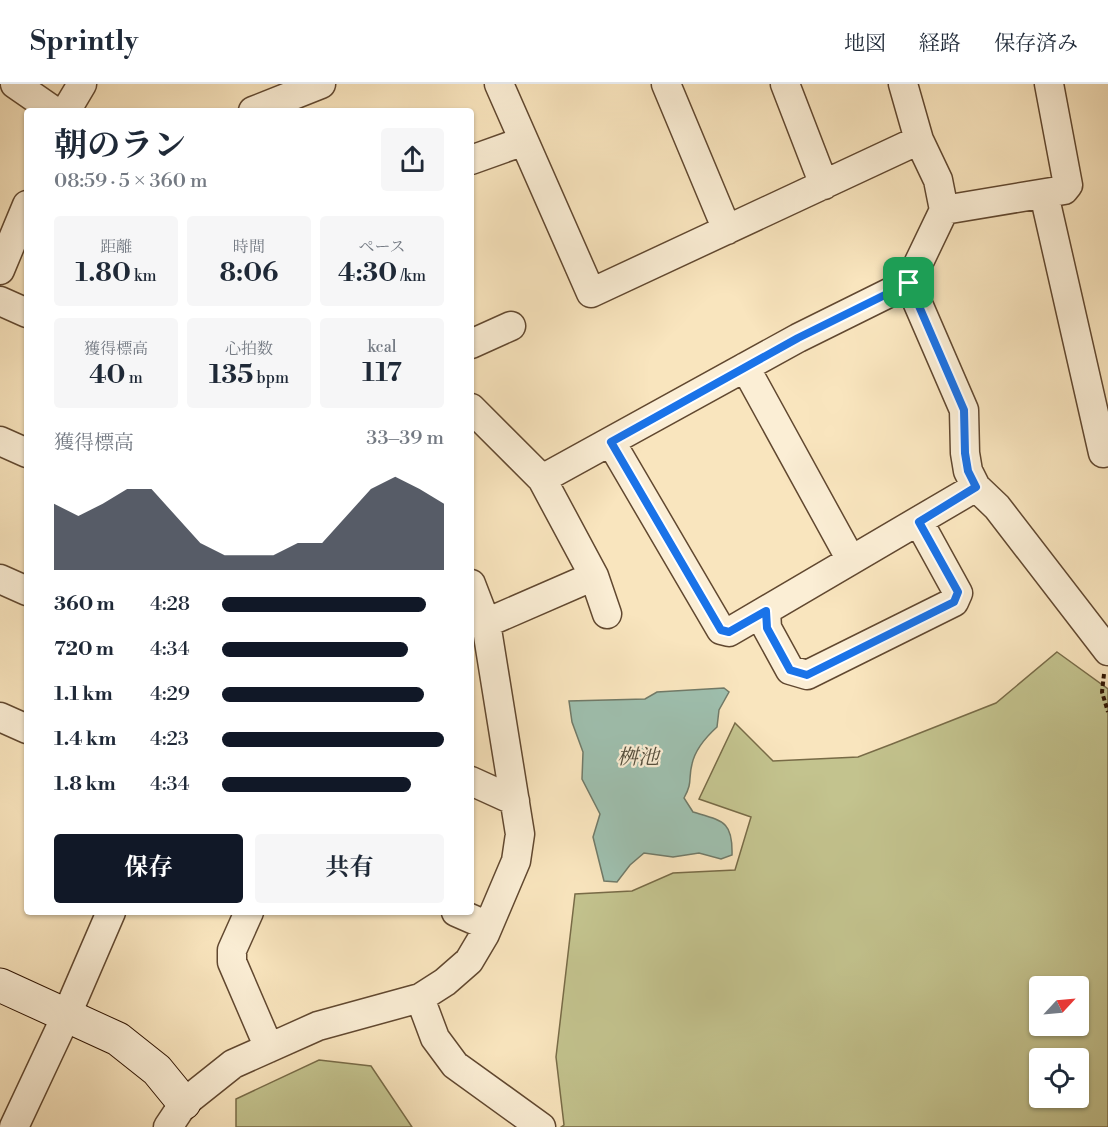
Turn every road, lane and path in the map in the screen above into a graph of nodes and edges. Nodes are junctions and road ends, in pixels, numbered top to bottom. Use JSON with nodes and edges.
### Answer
{"nodes":[{"id":1,"x":15,"y":84,"type":"edge"},
{"id":2,"x":82,"y":84,"type":"edge"},
{"id":3,"x":321,"y":84,"type":"edge"},
{"id":4,"x":499,"y":84,"type":"edge"},
{"id":5,"x":666,"y":84,"type":"edge"},
{"id":6,"x":785,"y":84,"type":"edge"},
{"id":7,"x":903,"y":84,"type":"edge"},
{"id":8,"x":1049,"y":84,"type":"edge"},
{"id":9,"x":50,"y":108,"type":"edge"},
{"id":10,"x":68,"y":108,"type":"edge"},
{"id":11,"x":261,"y":108,"type":"edge"},
{"id":12,"x":919,"y":140,"type":"junction"},
{"id":13,"x":524,"y":141,"type":"junction"},
{"id":14,"x":474,"y":159,"type":"edge"},
{"id":15,"x":824,"y":185,"type":"junction"},
{"id":16,"x":1044,"y":194,"type":"junction"},
{"id":17,"x":944,"y":210,"type":"junction"},
{"id":18,"x":24,"y":212,"type":"edge"},
{"id":19,"x":728,"y":230,"type":"junction"},
{"id":20,"x":0,"y":270,"type":"edge"},
{"id":21,"x":909,"y":283,"type":"junction"},
{"id":22,"x":0,"y":301,"type":"edge"},
{"id":23,"x":24,"y":312,"type":"edge"},
{"id":24,"x":511,"y":326,"type":"dead end"},
{"id":25,"x":474,"y":343,"type":"edge"},
{"id":26,"x":745,"y":367,"type":"junction"},
{"id":27,"x":474,"y":411,"type":"edge"},
{"id":28,"x":0,"y":441,"type":"edge"},
{"id":29,"x":611,"y":442,"type":"junction"},
{"id":30,"x":24,"y":452,"type":"edge"},
{"id":31,"x":1108,"y":452,"type":"edge"},
{"id":32,"x":542,"y":478,"type":"junction"},
{"id":33,"x":976,"y":487,"type":"junction"},
{"id":34,"x":919,"y":522,"type":"junction"},
{"id":35,"x":850,"y":560,"type":"junction"},
{"id":36,"x":594,"y":576,"type":"junction"},
{"id":37,"x":0,"y":579,"type":"edge"},
{"id":38,"x":24,"y":590,"type":"edge"},
{"id":39,"x":474,"y":592,"type":"edge"},
{"id":40,"x":766,"y":611,"type":"junction"},
{"id":41,"x":607,"y":614,"type":"dead end"},
{"id":42,"x":486,"y":623,"type":"junction"},
{"id":43,"x":1107,"y":651,"type":"edge"},
{"id":44,"x":1108,"y":712,"type":"edge"},
{"id":45,"x":0,"y":717,"type":"edge"},
{"id":46,"x":24,"y":728,"type":"edge"},
{"id":47,"x":474,"y":782,"type":"edge"},
{"id":48,"x":515,"y":801,"type":"junction"},
{"id":49,"x":110,"y":915,"type":"edge"},
{"id":50,"x":248,"y":915,"type":"edge"},
{"id":51,"x":463,"y":915,"type":"edge"},
{"id":52,"x":488,"y":926,"type":"junction"},
{"id":53,"x":0,"y":985,"type":"edge"},
{"id":54,"x":420,"y":998,"type":"junction"},
{"id":55,"x":67,"y":1014,"type":"junction"},
{"id":56,"x":270,"y":1048,"type":"junction"},
{"id":57,"x":176,"y":1115,"type":"edge"},
{"id":58,"x":14,"y":1127,"type":"edge"},
{"id":59,"x":541,"y":1127,"type":"edge"}],
"edges":[{"from":1,"to":9,"type":"street"},
{"from":2,"to":10,"type":"street"},
{"from":3,"to":11,"type":"street"},
{"from":4,"to":13,"type":"street"},
{"from":5,"to":19,"type":"street"},
{"from":6,"to":15,"type":"street"},
{"from":7,"to":12,"type":"street"},
{"from":8,"to":16,"type":"street"},
{"from":12,"to":15,"type":"street"},
{"from":12,"to":17,"type":"street"},
{"from":13,"to":14,"type":"street"},
{"from":13,"to":19,"type":"street"},
{"from":15,"to":19,"type":"street"},
{"from":16,"to":17,"type":"street"},
{"from":16,"to":31,"type":"street"},
{"from":17,"to":21,"type":"street"},
{"from":18,"to":20,"type":"street"},
{"from":21,"to":26,"type":"street"},
{"from":21,"to":33,"type":"street"},
{"from":22,"to":23,"type":"street"},
{"from":24,"to":25,"type":"street"},
{"from":26,"to":29,"type":"street"},
{"from":26,"to":35,"type":"street"},
{"from":27,"to":32,"type":"street"},
{"from":28,"to":30,"type":"street"},
{"from":29,"to":32,"type":"street"},
{"from":29,"to":40,"type":"street"},
{"from":32,"to":36,"type":"street"},
{"from":33,"to":34,"type":"street"},
{"from":33,"to":43,"type":"street"},
{"from":34,"to":35,"type":"street"},
{"from":34,"to":40,"type":"street"},
{"from":35,"to":40,"type":"street"},
{"from":36,"to":41,"type":"street"},
{"from":36,"to":42,"type":"street"},
{"from":37,"to":38,"type":"street"},
{"from":39,"to":42,"type":"street"},
{"from":42,"to":48,"type":"street"},
{"from":43,"to":44,"type":"path"},
{"from":45,"to":46,"type":"street"},
{"from":47,"to":48,"type":"street"},
{"from":48,"to":52,"type":"street"},
{"from":49,"to":55,"type":"street"},
{"from":50,"to":56,"type":"street"},
{"from":51,"to":52,"type":"street"},
{"from":52,"to":54,"type":"street"},
{"from":53,"to":55,"type":"street"},
{"from":54,"to":56,"type":"street"},
{"from":54,"to":59,"type":"street"},
{"from":55,"to":57,"type":"street"},
{"from":55,"to":58,"type":"street"},
{"from":56,"to":57,"type":"street"}]}
